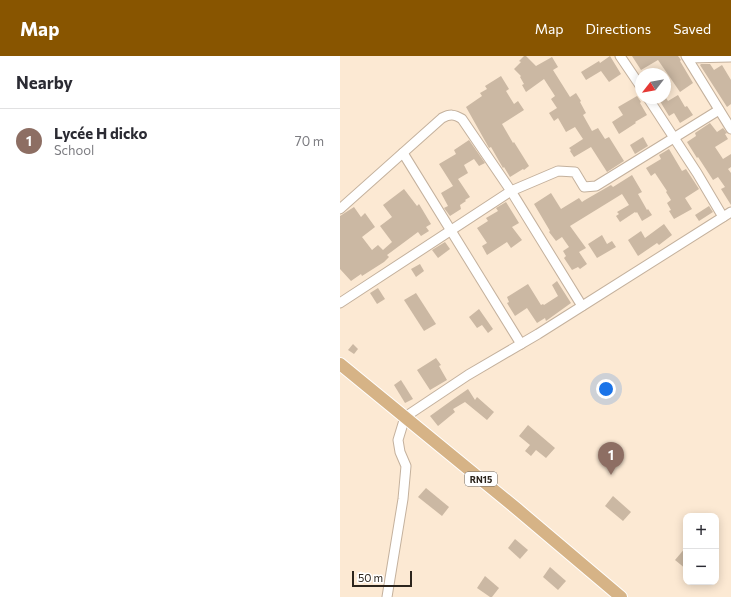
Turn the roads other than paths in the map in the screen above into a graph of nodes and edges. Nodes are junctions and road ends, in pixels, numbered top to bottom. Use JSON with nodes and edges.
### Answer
{"nodes":[{"id":1,"x":620,"y":56,"type":"edge"},
{"id":2,"x":687,"y":57,"type":"edge"},
{"id":3,"x":731,"y":57,"type":"edge"},
{"id":4,"x":635,"y":78,"type":"edge"},
{"id":5,"x":652,"y":104,"type":"edge"},
{"id":6,"x":719,"y":110,"type":"junction"},
{"id":7,"x":731,"y":129,"type":"edge"},
{"id":8,"x":674,"y":138,"type":"junction"},
{"id":9,"x":403,"y":153,"type":"junction"},
{"id":10,"x":511,"y":191,"type":"junction"},
{"id":11,"x":340,"y":209,"type":"edge"},
{"id":12,"x":727,"y":214,"type":"edge"},
{"id":13,"x":450,"y":230,"type":"junction"},
{"id":14,"x":340,"y":302,"type":"edge"},
{"id":15,"x":582,"y":306,"type":"junction"},
{"id":16,"x":521,"y":344,"type":"junction"},
{"id":17,"x":340,"y":364,"type":"edge"},
{"id":18,"x":405,"y":417,"type":"junction"},
{"id":19,"x":387,"y":597,"type":"edge"},
{"id":20,"x":621,"y":597,"type":"edge"}],
"edges":[{"from":1,"to":4,"type":"street"},
{"from":2,"to":3,"type":"street"},
{"from":2,"to":6,"type":"street"},
{"from":5,"to":8,"type":"street"},
{"from":6,"to":7,"type":"street"},
{"from":6,"to":8,"type":"street"},
{"from":8,"to":10,"type":"street"},
{"from":8,"to":12,"type":"street"},
{"from":9,"to":10,"type":"street"},
{"from":9,"to":11,"type":"street"},
{"from":9,"to":13,"type":"street"},
{"from":10,"to":13,"type":"street"},
{"from":10,"to":15,"type":"street"},
{"from":12,"to":15,"type":"street"},
{"from":13,"to":14,"type":"street"},
{"from":13,"to":16,"type":"street"},
{"from":15,"to":16,"type":"street"},
{"from":16,"to":18,"type":"street"},
{"from":17,"to":18,"type":"main road","number":"RN15"},
{"from":18,"to":19,"type":"street"},
{"from":18,"to":20,"type":"main road","number":"RN15"}]}
